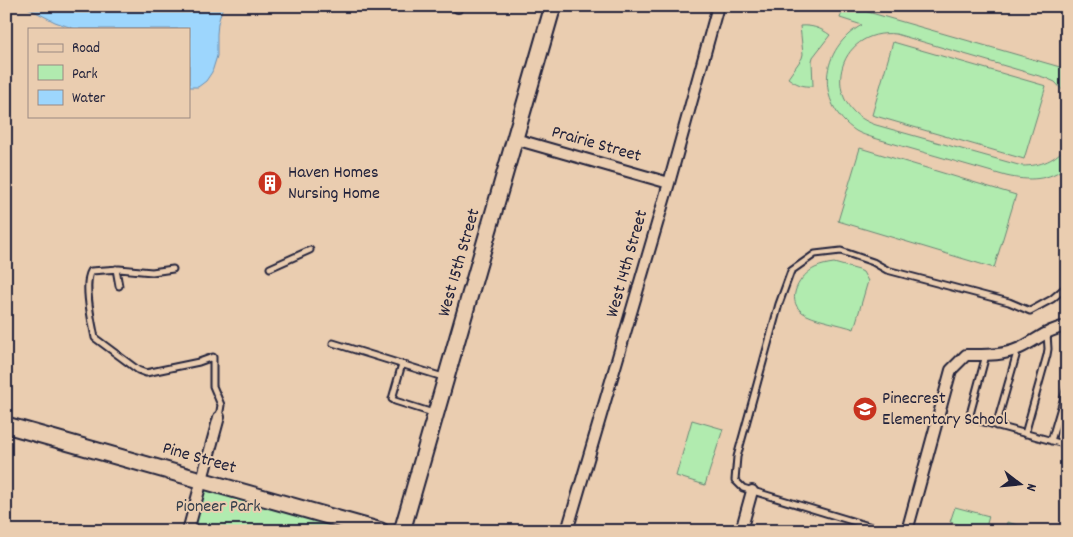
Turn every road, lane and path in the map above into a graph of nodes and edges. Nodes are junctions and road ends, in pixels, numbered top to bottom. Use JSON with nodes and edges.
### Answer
{"nodes":[{"id":1,"x":553,"y":6,"type":"edge"},
{"id":2,"x":718,"y":6,"type":"edge"},
{"id":3,"x":515,"y":139,"type":"junction"},
{"id":4,"x":669,"y":183,"type":"junction"},
{"id":5,"x":310,"y":250,"type":"dead end"},
{"id":6,"x":270,"y":268,"type":"dead end"},
{"id":7,"x":116,"y":269,"type":"junction"},
{"id":8,"x":173,"y":270,"type":"dead end"},
{"id":9,"x":1067,"y":285,"type":"edge"},
{"id":10,"x":119,"y":286,"type":"dead end"},
{"id":11,"x":1067,"y":326,"type":"edge"},
{"id":12,"x":1047,"y":333,"type":"junction"},
{"id":13,"x":333,"y":343,"type":"dead end"},
{"id":14,"x":1016,"y":349,"type":"junction"},
{"id":15,"x":986,"y":355,"type":"junction"},
{"id":16,"x":402,"y":364,"type":"junction"},
{"id":17,"x":446,"y":378,"type":"junction"},
{"id":18,"x":1067,"y":387,"type":"edge"},
{"id":19,"x":436,"y":414,"type":"junction"},
{"id":20,"x":219,"y":417,"type":"joint"},
{"id":21,"x":6,"y":425,"type":"edge"},
{"id":22,"x":996,"y":426,"type":"junction"},
{"id":23,"x":1025,"y":434,"type":"junction"},
{"id":24,"x":1051,"y":441,"type":"junction"},
{"id":25,"x":1067,"y":445,"type":"edge"},
{"id":26,"x":202,"y":480,"type":"junction"},
{"id":27,"x":752,"y":491,"type":"junction"},
{"id":28,"x":188,"y":531,"type":"edge"},
{"id":29,"x":381,"y":531,"type":"edge"},
{"id":30,"x":402,"y":531,"type":"edge"},
{"id":31,"x":567,"y":531,"type":"edge"},
{"id":32,"x":741,"y":531,"type":"edge"},
{"id":33,"x":885,"y":531,"type":"edge"},
{"id":34,"x":907,"y":531,"type":"edge"}],
"edges":[{"from":1,"to":3,"type":"street","name":"West 15th Street"},
{"from":2,"to":4,"type":"street","name":"West 14th Street"},
{"from":3,"to":4,"type":"street","name":"Prairie Street"},
{"from":3,"to":17,"type":"street","name":"West 15th Street"},
{"from":4,"to":31,"type":"street","name":"West 14th Street"},
{"from":5,"to":6,"type":"lane"},
{"from":7,"to":8,"type":"lane"},
{"from":7,"to":10,"type":"lane"},
{"from":7,"to":20,"type":"lane"},
{"from":9,"to":27,"type":"lane"},
{"from":11,"to":12,"type":"street"},
{"from":12,"to":14,"type":"street"},
{"from":12,"to":23,"type":"lane"},
{"from":13,"to":16,"type":"lane"},
{"from":14,"to":15,"type":"street"},
{"from":14,"to":22,"type":"lane"},
{"from":15,"to":22,"type":"lane"},
{"from":15,"to":34,"type":"street"},
{"from":16,"to":17,"type":"lane"},
{"from":16,"to":19,"type":"lane"},
{"from":17,"to":19,"type":"street","name":"West 15th Street"},
{"from":18,"to":24,"type":"lane"},
{"from":19,"to":30,"type":"street","name":"West 15th Street"},
{"from":20,"to":26,"type":"street"},
{"from":21,"to":26,"type":"street","name":"Pine Street"},
{"from":22,"to":23,"type":"lane"},
{"from":23,"to":24,"type":"lane"},
{"from":24,"to":25,"type":"lane"},
{"from":26,"to":28,"type":"street"},
{"from":26,"to":29,"type":"street","name":"Pine Street"},
{"from":27,"to":32,"type":"street"},
{"from":27,"to":33,"type":"lane"}]}
